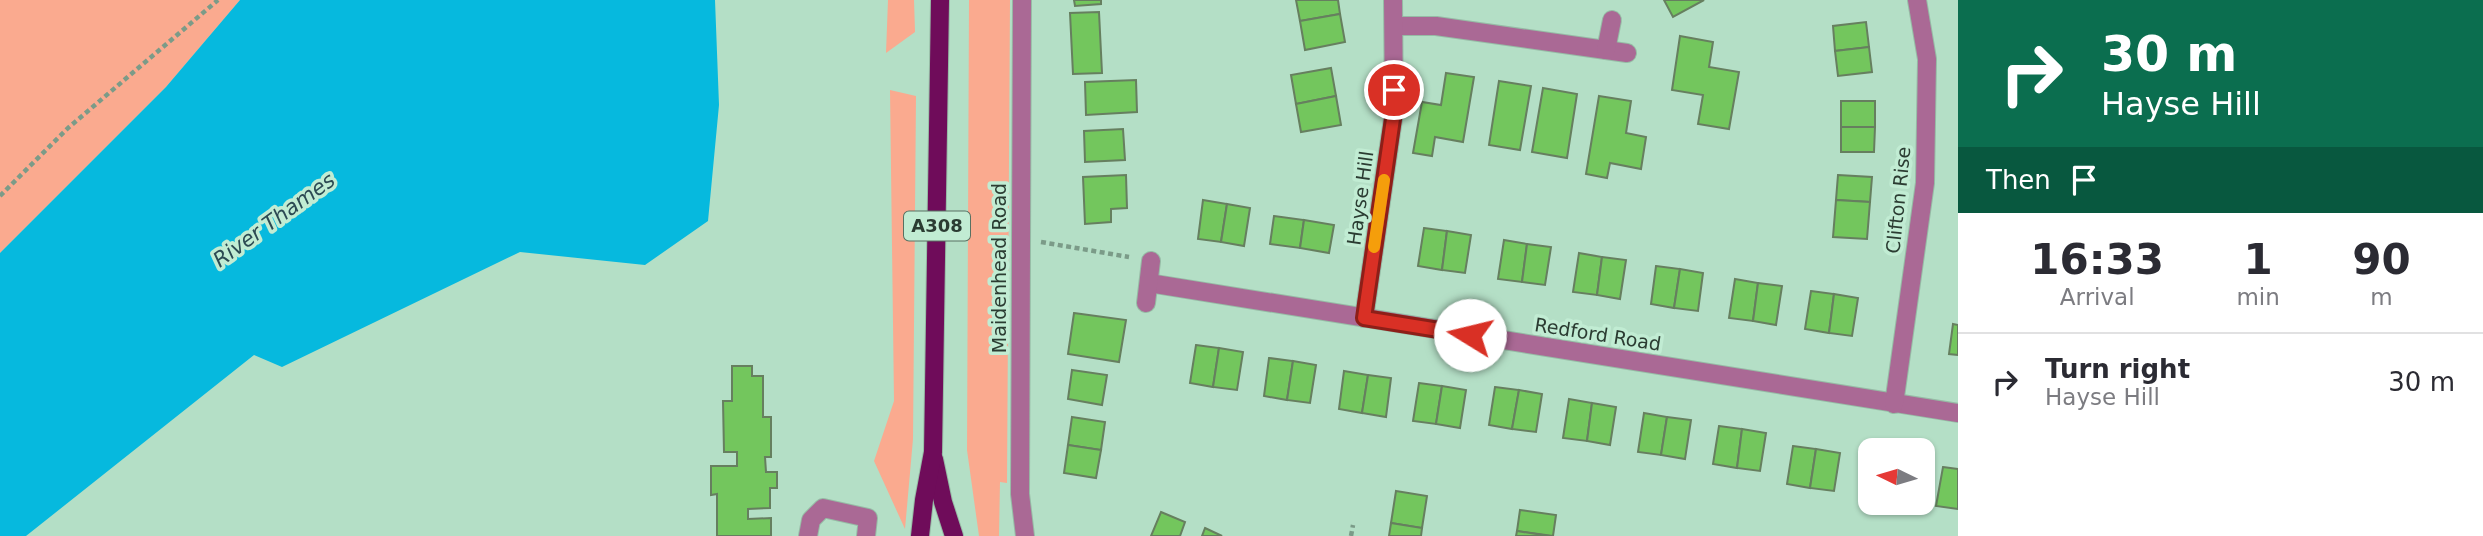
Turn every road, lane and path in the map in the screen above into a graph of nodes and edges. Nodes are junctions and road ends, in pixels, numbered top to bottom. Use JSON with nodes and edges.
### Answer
{"nodes":[{"id":1,"x":218,"y":0,"type":"edge"},
{"id":2,"x":940,"y":0,"type":"edge"},
{"id":3,"x":1022,"y":0,"type":"edge"},
{"id":4,"x":1393,"y":0,"type":"edge"},
{"id":5,"x":1917,"y":0,"type":"edge"},
{"id":6,"x":1612,"y":20,"type":"dead end"},
{"id":7,"x":1394,"y":26,"type":"junction"},
{"id":8,"x":1606,"y":50,"type":"junction"},
{"id":9,"x":1627,"y":53,"type":"dead end"},
{"id":10,"x":0,"y":196,"type":"edge"},
{"id":11,"x":1020,"y":238,"type":"junction"},
{"id":12,"x":1151,"y":261,"type":"joint"},
{"id":13,"x":1149,"y":283,"type":"junction"},
{"id":14,"x":1146,"y":303,"type":"dead end"},
{"id":15,"x":1364,"y":318,"type":"junction"},
{"id":16,"x":1894,"y":404,"type":"junction"},
{"id":17,"x":1958,"y":413,"type":"edge"},
{"id":18,"x":933,"y":452,"type":"junction"},
{"id":19,"x":1353,"y":525,"type":"dead end"},
{"id":20,"x":808,"y":536,"type":"edge"},
{"id":21,"x":866,"y":536,"type":"edge"},
{"id":22,"x":920,"y":536,"type":"edge"},
{"id":23,"x":954,"y":536,"type":"edge"},
{"id":24,"x":1025,"y":536,"type":"edge"},
{"id":25,"x":1352,"y":536,"type":"edge"}],
"edges":[{"from":1,"to":10,"type":"path"},
{"from":2,"to":18,"type":"main road","number":"A308"},
{"from":3,"to":11,"type":"street","name":"Maidenhead Road"},
{"from":4,"to":7,"type":"street","name":"Hayse Hill"},
{"from":5,"to":16,"type":"street","name":"Clifton Rise"},
{"from":6,"to":8,"type":"street"},
{"from":7,"to":8,"type":"street"},
{"from":7,"to":15,"type":"street","name":"Hayse Hill"},
{"from":8,"to":9,"type":"street"},
{"from":11,"to":12,"type":"path"},
{"from":11,"to":24,"type":"street","name":"Maidenhead Road"},
{"from":12,"to":13,"type":"street"},
{"from":13,"to":14,"type":"street"},
{"from":13,"to":15,"type":"street","name":"Redford Road"},
{"from":15,"to":16,"type":"street","name":"Redford Road"},
{"from":16,"to":17,"type":"street","name":"Redford Road"},
{"from":18,"to":22,"type":"main road","number":"A308"},
{"from":18,"to":23,"type":"main road","number":"A308"},
{"from":19,"to":25,"type":"path"},
{"from":20,"to":21,"type":"street"}]}
